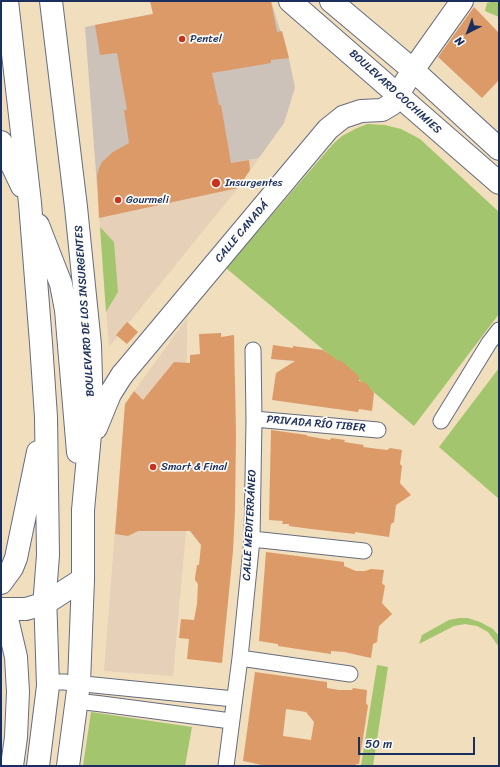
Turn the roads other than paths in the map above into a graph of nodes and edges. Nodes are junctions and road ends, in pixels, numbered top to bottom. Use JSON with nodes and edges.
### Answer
{"nodes":[{"id":1,"x":7,"y":1,"type":"edge"},
{"id":2,"x":51,"y":1,"type":"edge"},
{"id":3,"x":290,"y":1,"type":"edge"},
{"id":4,"x":331,"y":1,"type":"edge"},
{"id":5,"x":462,"y":1,"type":"edge"},
{"id":6,"x":413,"y":70,"type":"junction"},
{"id":7,"x":399,"y":94,"type":"junction"},
{"id":8,"x":1,"y":142,"type":"edge"},
{"id":9,"x":499,"y":149,"type":"edge"},
{"id":10,"x":499,"y":183,"type":"edge"},
{"id":11,"x":30,"y":203,"type":"junction"},
{"id":12,"x":499,"y":330,"type":"edge"},
{"id":13,"x":253,"y":350,"type":"dead end"},
{"id":14,"x":46,"y":417,"type":"junction"},
{"id":15,"x":254,"y":419,"type":"junction"},
{"id":16,"x":441,"y":421,"type":"dead end"},
{"id":17,"x":378,"y":430,"type":"dead end"},
{"id":18,"x":89,"y":444,"type":"junction"},
{"id":19,"x":83,"y":510,"type":"junction"},
{"id":20,"x":252,"y":539,"type":"junction"},
{"id":21,"x":364,"y":551,"type":"dead end"},
{"id":22,"x":83,"y":579,"type":"junction"},
{"id":23,"x":1,"y":583,"type":"edge"},
{"id":24,"x":46,"y":603,"type":"junction"},
{"id":25,"x":2,"y":605,"type":"edge"},
{"id":26,"x":240,"y":658,"type":"junction"},
{"id":27,"x":350,"y":674,"type":"dead end"},
{"id":28,"x":48,"y":686,"type":"junction"},
{"id":29,"x":77,"y":692,"type":"junction"},
{"id":30,"x":172,"y":692,"type":"junction"},
{"id":31,"x":234,"y":699,"type":"junction"},
{"id":32,"x":170,"y":712,"type":"junction"},
{"id":33,"x":1,"y":714,"type":"edge"},
{"id":34,"x":231,"y":721,"type":"junction"},
{"id":35,"x":1,"y":728,"type":"edge"},
{"id":36,"x":12,"y":766,"type":"edge"},
{"id":37,"x":38,"y":766,"type":"edge"},
{"id":38,"x":68,"y":766,"type":"edge"},
{"id":39,"x":226,"y":766,"type":"edge"}],
"edges":[{"from":1,"to":11,"type":"main road"},
{"from":2,"to":18,"type":"main road","name":"BOULEVARD DE LOS INSURGENTES"},
{"from":3,"to":7,"type":"main road","name":"BOULEVARD COCHIMIES"},
{"from":4,"to":6,"type":"main road"},
{"from":5,"to":6,"type":"main road","name":"CALLE CANADÁ"},
{"from":6,"to":7,"type":"main road","name":"CALLE CANADÁ"},
{"from":6,"to":9,"type":"main road"},
{"from":7,"to":10,"type":"main road","name":"BOULEVARD COCHIMIES"},
{"from":7,"to":18,"type":"main road","name":"CALLE CANADÁ"},
{"from":8,"to":11,"type":"main road"},
{"from":11,"to":14,"type":"main road"},
{"from":11,"to":19,"type":"main road"},
{"from":12,"to":16,"type":"street"},
{"from":13,"to":15,"type":"street","name":"CALLE MEDITERRÁNEO"},
{"from":14,"to":23,"type":"main road"},
{"from":14,"to":24,"type":"main road"},
{"from":15,"to":17,"type":"street","name":"PRIVADA RÍO TIBER"},
{"from":15,"to":20,"type":"street","name":"CALLE MEDITERRÁNEO"},
{"from":18,"to":19,"type":"main road","name":"BOULEVARD DE LOS INSURGENTES"},
{"from":19,"to":22,"type":"main road","name":"BOULEVARD DE LOS INSURGENTES"},
{"from":20,"to":21,"type":"street"},
{"from":20,"to":26,"type":"street","name":"CALLE MEDITERRÁNEO"},
{"from":22,"to":24,"type":"main road"},
{"from":22,"to":29,"type":"main road","name":"BOULEVARD DE LOS INSURGENTES"},
{"from":24,"to":25,"type":"main road"},
{"from":24,"to":28,"type":"main road"},
{"from":25,"to":36,"type":"main road"},
{"from":26,"to":27,"type":"street"},
{"from":26,"to":31,"type":"street","name":"CALLE MEDITERRÁNEO"},
{"from":28,"to":29,"type":"street"},
{"from":28,"to":37,"type":"main road"},
{"from":29,"to":30,"type":"street"},
{"from":29,"to":32,"type":"street"},
{"from":29,"to":38,"type":"main road","name":"BOULEVARD DE LOS INSURGENTES"},
{"from":30,"to":31,"type":"street"},
{"from":30,"to":32,"type":"street"},
{"from":31,"to":34,"type":"street","name":"CALLE MEDITERRÁNEO"},
{"from":32,"to":34,"type":"street"},
{"from":33,"to":35,"type":"main road"},
{"from":34,"to":39,"type":"street","name":"CALLE MEDITERRÁNEO"}]}
